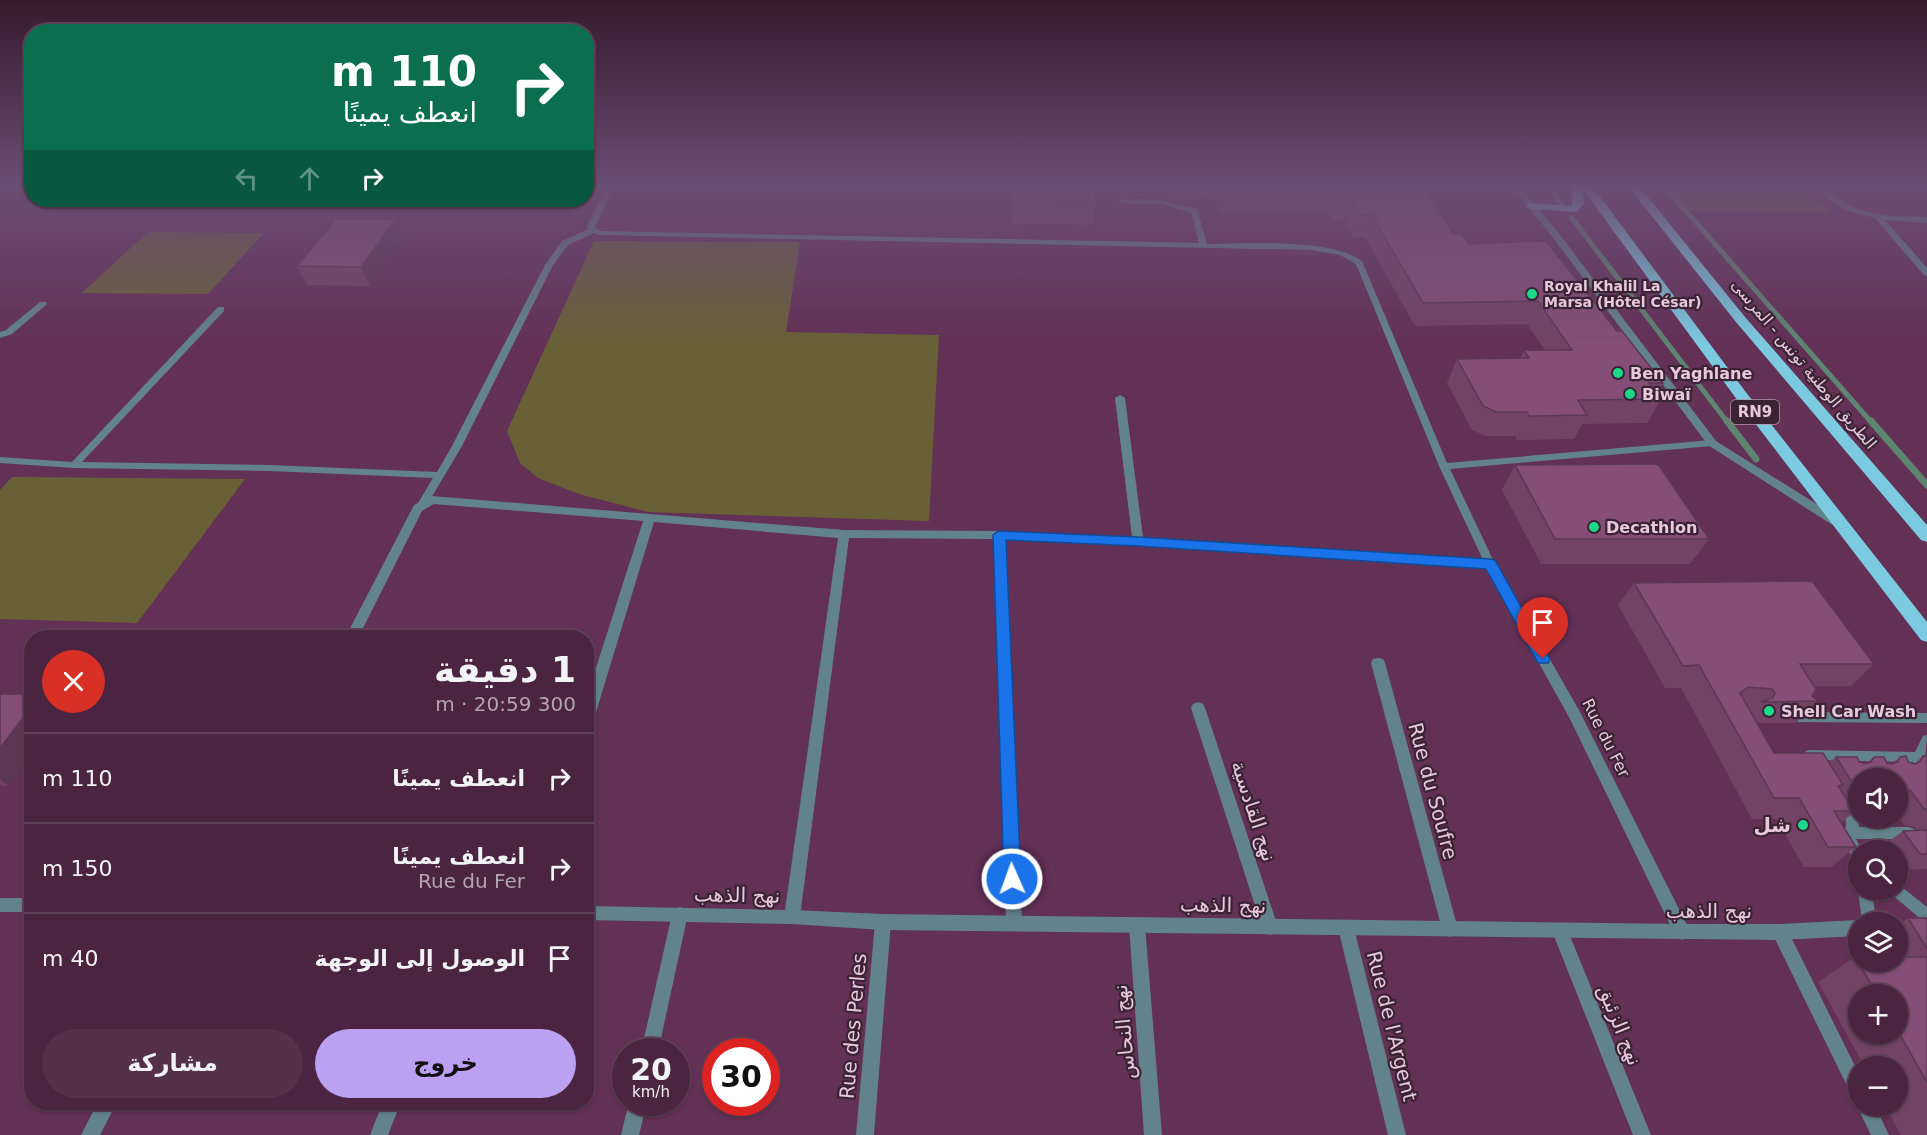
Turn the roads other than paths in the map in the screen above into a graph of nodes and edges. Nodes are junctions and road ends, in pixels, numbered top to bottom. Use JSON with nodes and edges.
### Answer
{"nodes":[{"id":1,"x":571,"y":239,"type":"edge"},
{"id":2,"x":883,"y":239,"type":"edge"},
{"id":3,"x":1202,"y":239,"type":"edge"},
{"id":4,"x":1558,"y":239,"type":"edge"},
{"id":5,"x":1626,"y":239,"type":"edge"},
{"id":6,"x":1674,"y":239,"type":"edge"},
{"id":7,"x":1897,"y":239,"type":"edge"},
{"id":8,"x":1204,"y":246,"type":"junction"},
{"id":9,"x":1927,"y":273,"type":"edge"},
{"id":10,"x":43,"y":304,"type":"dead end"},
{"id":11,"x":221,"y":309,"type":"dead end"},
{"id":12,"x":0,"y":334,"type":"edge"},
{"id":13,"x":1120,"y":398,"type":"dead end"},
{"id":14,"x":1712,"y":443,"type":"junction"},
{"id":15,"x":0,"y":460,"type":"edge"},
{"id":16,"x":74,"y":465,"type":"junction"},
{"id":17,"x":1444,"y":466,"type":"junction"},
{"id":18,"x":440,"y":475,"type":"junction"},
{"id":19,"x":423,"y":503,"type":"junction"},
{"id":20,"x":649,"y":519,"type":"junction"},
{"id":21,"x":1842,"y":526,"type":"junction"},
{"id":22,"x":844,"y":534,"type":"junction"},
{"id":23,"x":999,"y":535,"type":"junction"},
{"id":24,"x":1927,"y":536,"type":"edge"},
{"id":25,"x":1138,"y":541,"type":"junction"},
{"id":26,"x":1490,"y":564,"type":"junction"},
{"id":27,"x":355,"y":630,"type":"edge"},
{"id":28,"x":1927,"y":635,"type":"edge"},
{"id":29,"x":1378,"y":663,"type":"dead end"},
{"id":30,"x":594,"y":696,"type":"edge"},
{"id":31,"x":1198,"y":708,"type":"dead end"},
{"id":32,"x":1798,"y":717,"type":"edge"},
{"id":33,"x":1927,"y":718,"type":"edge"},
{"id":34,"x":1924,"y":749,"type":"edge"},
{"id":35,"x":1847,"y":756,"type":"junction"},
{"id":36,"x":1872,"y":756,"type":"junction"},
{"id":37,"x":1895,"y":757,"type":"junction"},
{"id":38,"x":1804,"y":765,"type":"edge"},
{"id":39,"x":1873,"y":768,"type":"edge"},
{"id":40,"x":1895,"y":768,"type":"edge"},
{"id":41,"x":1921,"y":772,"type":"edge"},
{"id":42,"x":1847,"y":773,"type":"edge"},
{"id":43,"x":1848,"y":820,"type":"edge"},
{"id":44,"x":1878,"y":828,"type":"edge"},
{"id":45,"x":1846,"y":830,"type":"junction"},
{"id":46,"x":1905,"y":830,"type":"edge"},
{"id":47,"x":1878,"y":833,"type":"junction"},
{"id":48,"x":1851,"y":840,"type":"edge"},
{"id":49,"x":1905,"y":900,"type":"edge"},
{"id":50,"x":0,"y":905,"type":"edge"},
{"id":51,"x":24,"y":905,"type":"edge"},
{"id":52,"x":594,"y":913,"type":"edge"},
{"id":53,"x":680,"y":914,"type":"junction"},
{"id":54,"x":792,"y":917,"type":"junction"},
{"id":55,"x":883,"y":922,"type":"junction"},
{"id":56,"x":1924,"y":922,"type":"edge"},
{"id":57,"x":1014,"y":923,"type":"junction"},
{"id":58,"x":1137,"y":925,"type":"junction"},
{"id":59,"x":1270,"y":927,"type":"junction"},
{"id":60,"x":1346,"y":928,"type":"junction"},
{"id":61,"x":1450,"y":929,"type":"junction"},
{"id":62,"x":1848,"y":929,"type":"edge"},
{"id":63,"x":1560,"y":930,"type":"junction"},
{"id":64,"x":1682,"y":932,"type":"junction"},
{"id":65,"x":1780,"y":932,"type":"junction"},
{"id":66,"x":652,"y":1038,"type":"edge"},
{"id":67,"x":1848,"y":1070,"type":"edge"},
{"id":68,"x":104,"y":1110,"type":"edge"},
{"id":69,"x":389,"y":1110,"type":"edge"},
{"id":70,"x":635,"y":1116,"type":"edge"},
{"id":71,"x":1871,"y":1116,"type":"edge"},
{"id":72,"x":90,"y":1135,"type":"edge"},
{"id":73,"x":380,"y":1135,"type":"edge"},
{"id":74,"x":630,"y":1135,"type":"edge"},
{"id":75,"x":865,"y":1135,"type":"edge"},
{"id":76,"x":1153,"y":1135,"type":"edge"},
{"id":77,"x":1397,"y":1135,"type":"edge"},
{"id":78,"x":1641,"y":1135,"type":"edge"},
{"id":79,"x":1880,"y":1135,"type":"edge"}],
"edges":[{"from":1,"to":18,"type":"lane"},
{"from":2,"to":8,"type":"lane"},
{"from":3,"to":8,"type":"lane"},
{"from":4,"to":14,"type":"street"},
{"from":5,"to":21,"type":"highway","number":"RN9"},
{"from":6,"to":24,"type":"highway","name":"الطريق الوطنية تونس - المرسى","number":"RN9"},
{"from":7,"to":9,"type":"street"},
{"from":8,"to":17,"type":"lane"},
{"from":10,"to":12,"type":"lane"},
{"from":11,"to":16,"type":"lane"},
{"from":13,"to":25,"type":"street"},
{"from":14,"to":17,"type":"lane"},
{"from":14,"to":21,"type":"street"},
{"from":15,"to":16,"type":"lane"},
{"from":16,"to":18,"type":"lane"},
{"from":17,"to":26,"type":"lane"},
{"from":18,"to":19,"type":"lane"},
{"from":19,"to":20,"type":"street"},
{"from":19,"to":27,"type":"street"},
{"from":20,"to":22,"type":"street"},
{"from":20,"to":30,"type":"street"},
{"from":21,"to":28,"type":"highway","number":"RN9"},
{"from":22,"to":23,"type":"street"},
{"from":22,"to":54,"type":"street"},
{"from":23,"to":25,"type":"street"},
{"from":23,"to":57,"type":"street"},
{"from":25,"to":26,"type":"street"},
{"from":26,"to":64,"type":"street","name":"Rue du Fer"},
{"from":29,"to":61,"type":"street","name":"Rue du Soufre"},
{"from":31,"to":59,"type":"street","name":"نهج القادسية"},
{"from":32,"to":33,"type":"lane"},
{"from":34,"to":37,"type":"lane"},
{"from":34,"to":41,"type":"lane"},
{"from":35,"to":36,"type":"lane"},
{"from":35,"to":38,"type":"lane"},
{"from":35,"to":42,"type":"lane"},
{"from":36,"to":37,"type":"lane"},
{"from":36,"to":39,"type":"lane"},
{"from":37,"to":40,"type":"lane"},
{"from":43,"to":45,"type":"lane"},
{"from":44,"to":47,"type":"lane"},
{"from":45,"to":47,"type":"lane"},
{"from":45,"to":48,"type":"lane"},
{"from":46,"to":47,"type":"lane"},
{"from":49,"to":56,"type":"lane"},
{"from":50,"to":51,"type":"street"},
{"from":52,"to":53,"type":"street","name":"نهج الذهب"},
{"from":53,"to":54,"type":"street","name":"نهج الذهب"},
{"from":53,"to":66,"type":"street"},
{"from":54,"to":55,"type":"street","name":"نهج الذهب"},
{"from":55,"to":57,"type":"street","name":"نهج الذهب"},
{"from":55,"to":75,"type":"street","name":"Rue des Perles"},
{"from":57,"to":58,"type":"street","name":"نهج الذهب"},
{"from":58,"to":59,"type":"street","name":"نهج الذهب"},
{"from":58,"to":76,"type":"street","name":"نهج النحاس"},
{"from":59,"to":60,"type":"street","name":"نهج الذهب"},
{"from":60,"to":61,"type":"street","name":"نهج الذهب"},
{"from":60,"to":77,"type":"street","name":"Rue de l'Argent"},
{"from":61,"to":63,"type":"street","name":"نهج الذهب"},
{"from":62,"to":65,"type":"street","name":"نهج الذهب"},
{"from":63,"to":64,"type":"street","name":"نهج الذهب"},
{"from":63,"to":78,"type":"street","name":"نهج الزئبق"},
{"from":64,"to":65,"type":"street","name":"نهج الذهب"},
{"from":65,"to":67,"type":"street"},
{"from":68,"to":72,"type":"street"},
{"from":69,"to":73,"type":"street"},
{"from":70,"to":74,"type":"street"},
{"from":71,"to":79,"type":"street"}]}
